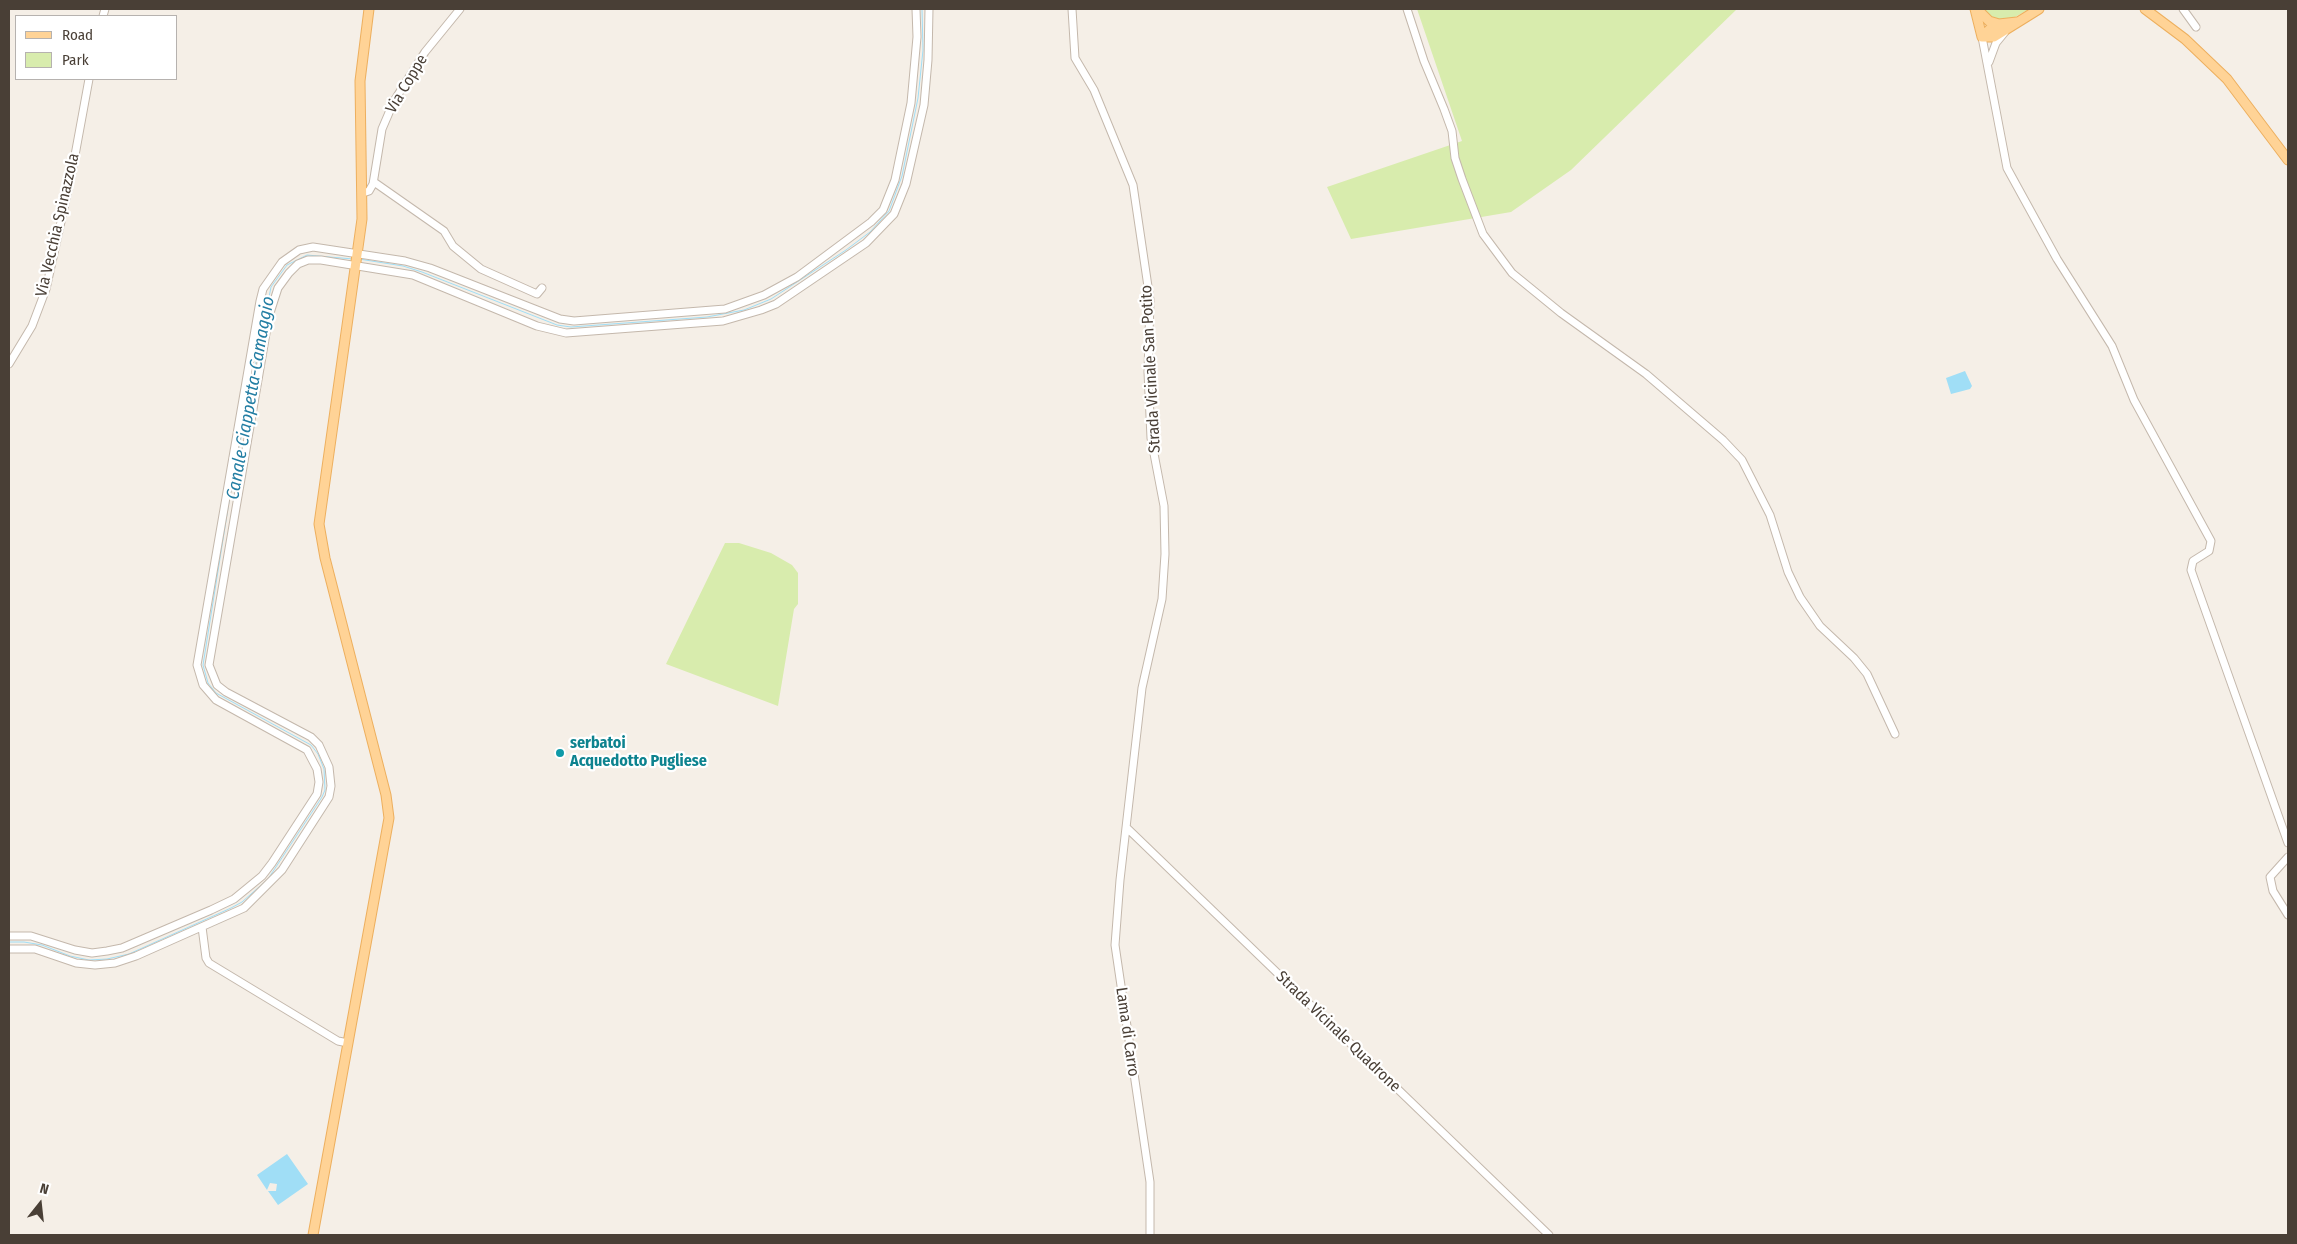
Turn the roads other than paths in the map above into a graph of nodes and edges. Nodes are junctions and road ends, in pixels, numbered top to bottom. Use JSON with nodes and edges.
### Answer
{"nodes":[{"id":1,"x":369,"y":9,"type":"edge"},
{"id":2,"x":460,"y":9,"type":"edge"},
{"id":3,"x":916,"y":9,"type":"edge"},
{"id":4,"x":928,"y":9,"type":"edge"},
{"id":5,"x":1072,"y":9,"type":"edge"},
{"id":6,"x":1407,"y":9,"type":"edge"},
{"id":7,"x":1976,"y":9,"type":"edge"},
{"id":8,"x":2039,"y":9,"type":"edge"},
{"id":9,"x":2145,"y":9,"type":"edge"},
{"id":10,"x":2157,"y":9,"type":"edge"},
{"id":11,"x":2183,"y":9,"type":"edge"},
{"id":12,"x":2196,"y":26,"type":"dead end"},
{"id":13,"x":2003,"y":28,"type":"junction"},
{"id":14,"x":1982,"y":37,"type":"junction"},
{"id":15,"x":2185,"y":39,"type":"junction"},
{"id":16,"x":1988,"y":68,"type":"junction"},
{"id":17,"x":89,"y":80,"type":"edge"},
{"id":18,"x":911,"y":104,"type":"junction"},
{"id":19,"x":924,"y":105,"type":"junction"},
{"id":20,"x":2288,"y":160,"type":"edge"},
{"id":21,"x":374,"y":182,"type":"junction"},
{"id":22,"x":363,"y":193,"type":"junction"},
{"id":23,"x":858,"y":232,"type":"junction"},
{"id":24,"x":866,"y":243,"type":"junction"},
{"id":25,"x":287,"y":257,"type":"junction"},
{"id":26,"x":358,"y":260,"type":"junction"},
{"id":27,"x":295,"y":266,"type":"junction"},
{"id":28,"x":542,"y":288,"type":"dead end"},
{"id":29,"x":500,"y":296,"type":"junction"},
{"id":30,"x":495,"y":308,"type":"junction"},
{"id":31,"x":652,"y":315,"type":"junction"},
{"id":32,"x":653,"y":327,"type":"junction"},
{"id":33,"x":9,"y":364,"type":"edge"},
{"id":34,"x":240,"y":418,"type":"junction"},
{"id":35,"x":251,"y":420,"type":"junction"},
{"id":36,"x":217,"y":541,"type":"junction"},
{"id":37,"x":230,"y":543,"type":"junction"},
{"id":38,"x":214,"y":678,"type":"junction"},
{"id":39,"x":203,"y":685,"type":"junction"},
{"id":40,"x":1895,"y":734,"type":"dead end"},
{"id":41,"x":319,"y":782,"type":"junction"},
{"id":42,"x":331,"y":782,"type":"junction"},
{"id":43,"x":1127,"y":828,"type":"junction"},
{"id":44,"x":2288,"y":843,"type":"edge"},
{"id":45,"x":2288,"y":857,"type":"edge"},
{"id":46,"x":211,"y":910,"type":"junction"},
{"id":47,"x":2288,"y":915,"type":"edge"},
{"id":48,"x":216,"y":920,"type":"junction"},
{"id":49,"x":202,"y":927,"type":"junction"},
{"id":50,"x":9,"y":936,"type":"edge"},
{"id":51,"x":48,"y":941,"type":"junction"},
{"id":52,"x":9,"y":948,"type":"edge"},
{"id":53,"x":44,"y":953,"type":"junction"},
{"id":54,"x":348,"y":1043,"type":"junction"},
{"id":55,"x":314,"y":1235,"type":"edge"},
{"id":56,"x":1150,"y":1235,"type":"edge"},
{"id":57,"x":1549,"y":1235,"type":"edge"}],
"edges":[{"from":1,"to":22,"type":"main road"},
{"from":2,"to":21,"type":"street","name":"Via Coppe"},
{"from":3,"to":18,"type":"street"},
{"from":4,"to":19,"type":"street"},
{"from":5,"to":43,"type":"street","name":"Strada Vicinale San Potito"},
{"from":6,"to":40,"type":"street"},
{"from":7,"to":13,"type":"main road"},
{"from":7,"to":14,"type":"main road"},
{"from":8,"to":13,"type":"main road"},
{"from":9,"to":15,"type":"main road"},
{"from":10,"to":15,"type":"main road"},
{"from":11,"to":12,"type":"street"},
{"from":13,"to":14,"type":"main road"},
{"from":13,"to":16,"type":"street"},
{"from":14,"to":16,"type":"street"},
{"from":15,"to":20,"type":"main road"},
{"from":16,"to":44,"type":"street"},
{"from":17,"to":33,"type":"street","name":"Via Vecchia Spinazzola"},
{"from":18,"to":19,"type":"street"},
{"from":18,"to":23,"type":"street"},
{"from":19,"to":24,"type":"street"},
{"from":21,"to":22,"type":"street"},
{"from":21,"to":28,"type":"street"},
{"from":22,"to":26,"type":"main road"},
{"from":23,"to":24,"type":"street"},
{"from":23,"to":31,"type":"street"},
{"from":24,"to":32,"type":"street"},
{"from":25,"to":26,"type":"street"},
{"from":25,"to":27,"type":"street"},
{"from":25,"to":34,"type":"street"},
{"from":26,"to":27,"type":"street"},
{"from":26,"to":29,"type":"street"},
{"from":26,"to":30,"type":"street"},
{"from":26,"to":54,"type":"main road"},
{"from":27,"to":35,"type":"street"},
{"from":29,"to":30,"type":"street"},
{"from":29,"to":31,"type":"street"},
{"from":30,"to":32,"type":"street"},
{"from":31,"to":32,"type":"street"},
{"from":34,"to":35,"type":"street"},
{"from":34,"to":36,"type":"street"},
{"from":35,"to":37,"type":"street"},
{"from":36,"to":37,"type":"street"},
{"from":36,"to":39,"type":"street"},
{"from":37,"to":38,"type":"street"},
{"from":38,"to":39,"type":"street"},
{"from":38,"to":42,"type":"street"},
{"from":39,"to":41,"type":"street"},
{"from":41,"to":42,"type":"street"},
{"from":41,"to":46,"type":"street"},
{"from":42,"to":48,"type":"street"},
{"from":43,"to":56,"type":"street","name":"Lama di Carro"},
{"from":43,"to":57,"type":"street","name":"Strada Vicinale Quadrone"},
{"from":45,"to":47,"type":"street"},
{"from":46,"to":48,"type":"street"},
{"from":46,"to":51,"type":"street"},
{"from":48,"to":49,"type":"street"},
{"from":49,"to":53,"type":"street"},
{"from":49,"to":54,"type":"street"},
{"from":50,"to":51,"type":"street"},
{"from":51,"to":53,"type":"street"},
{"from":52,"to":53,"type":"street"},
{"from":54,"to":55,"type":"main road"}]}
